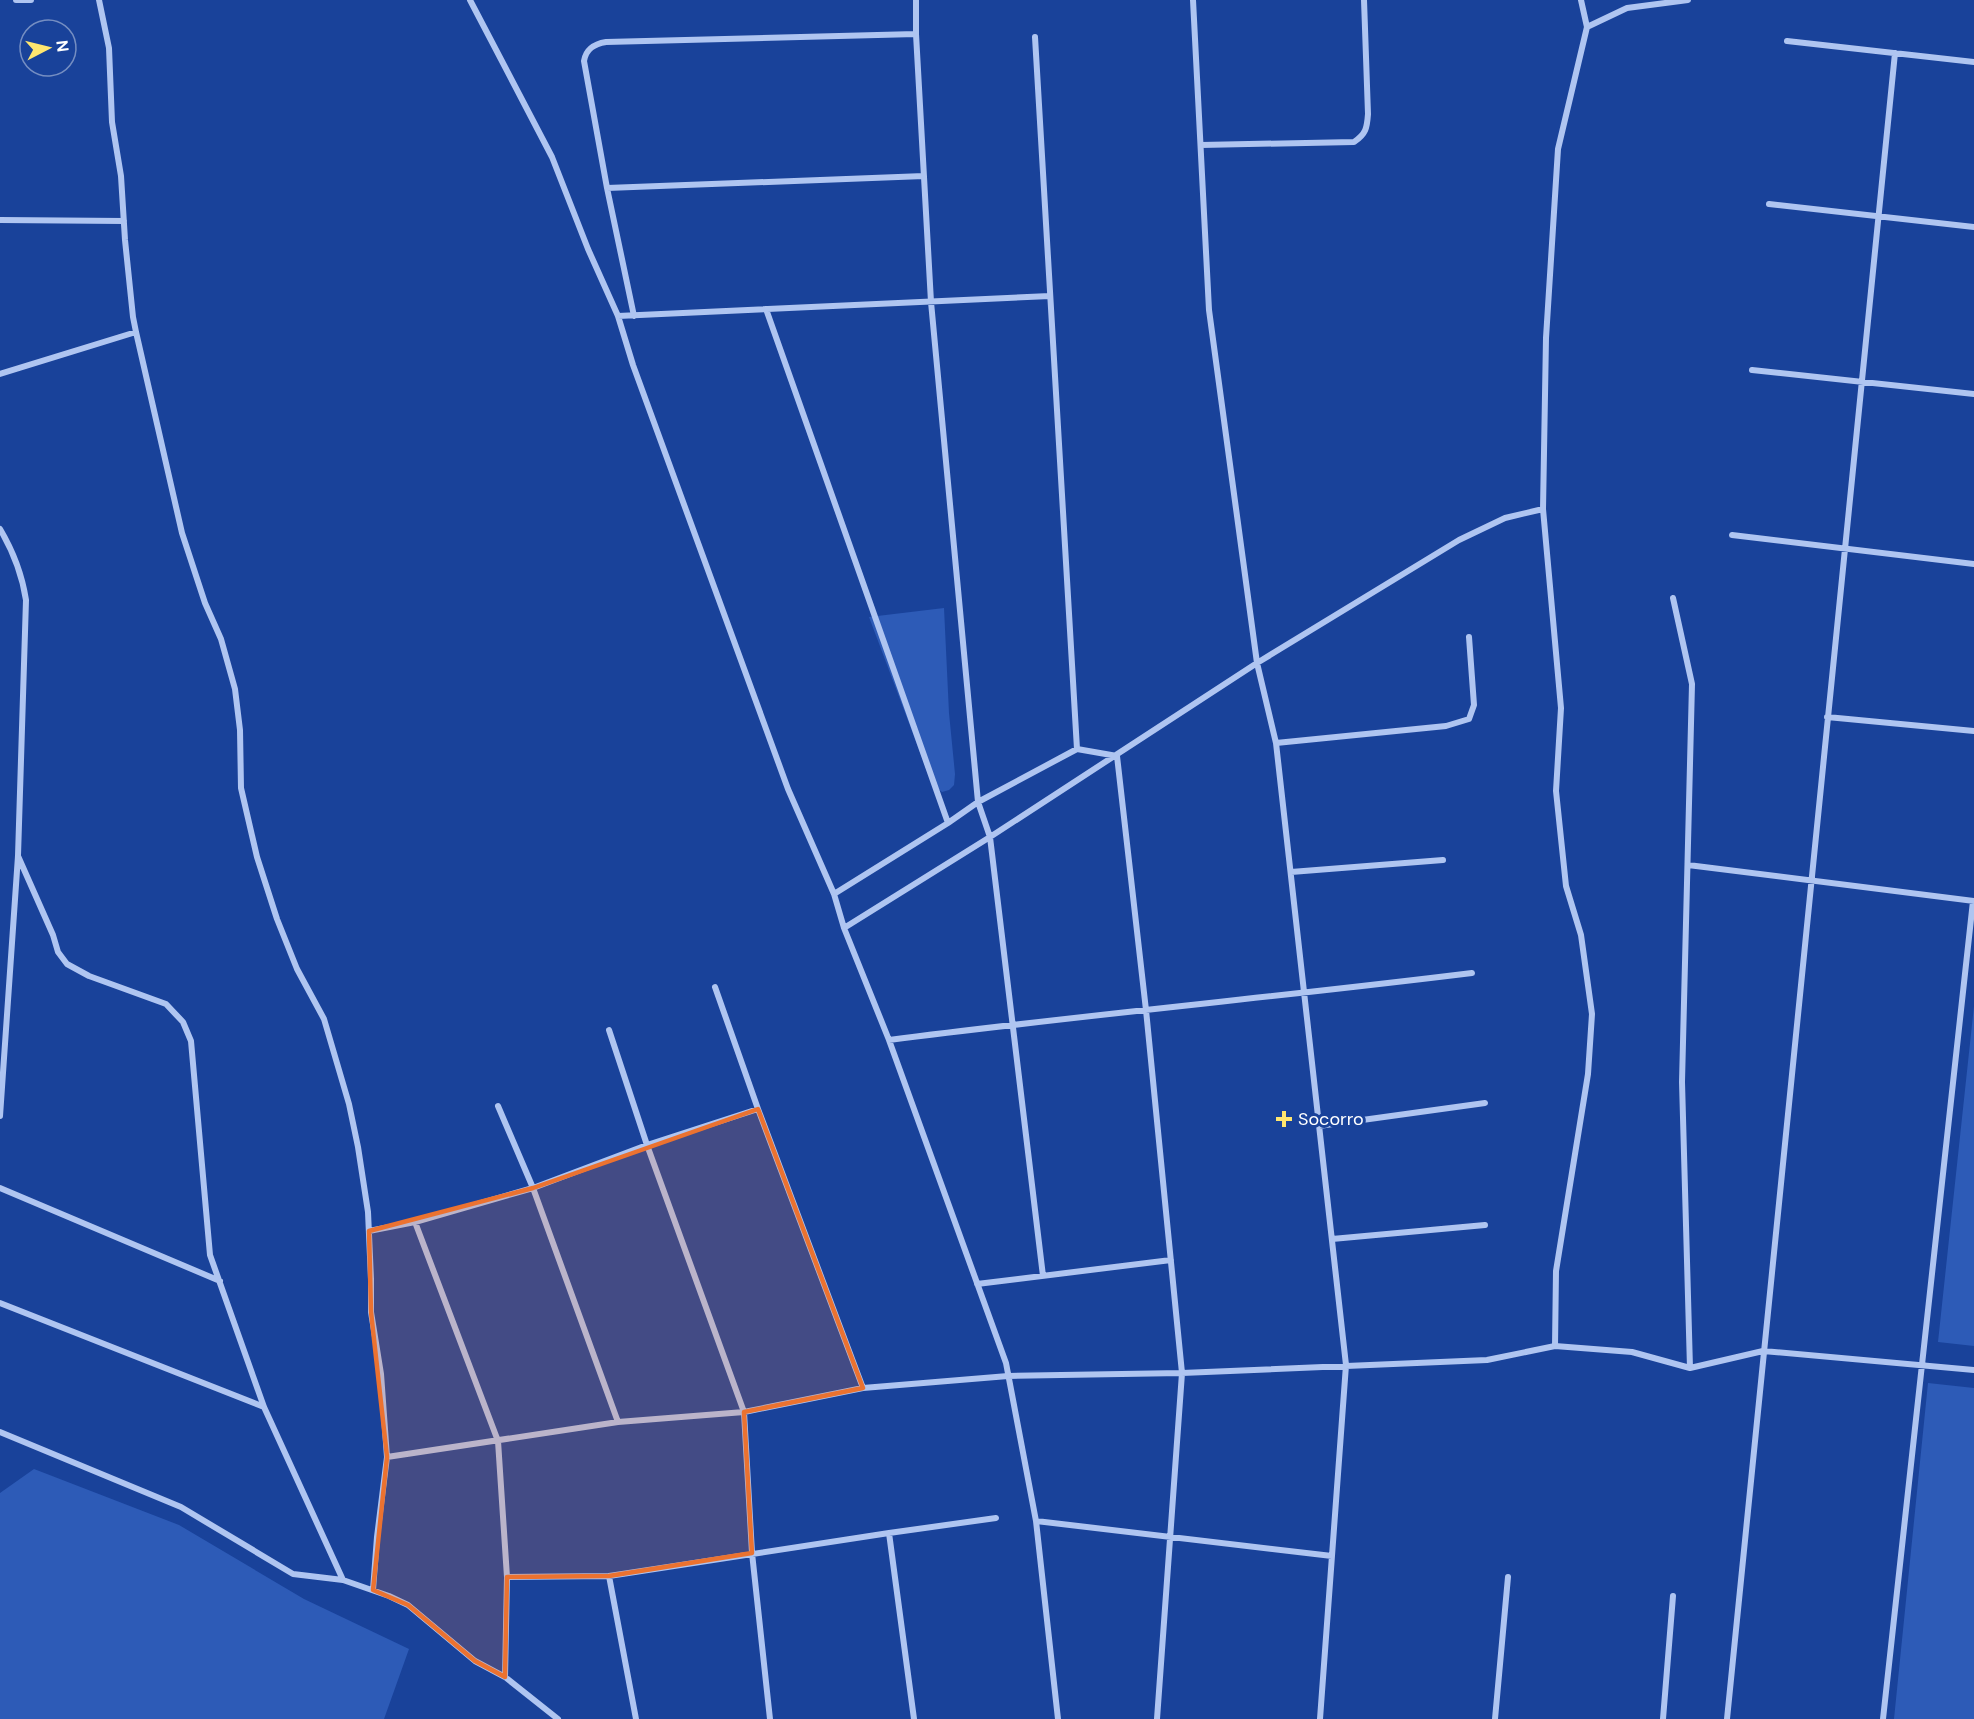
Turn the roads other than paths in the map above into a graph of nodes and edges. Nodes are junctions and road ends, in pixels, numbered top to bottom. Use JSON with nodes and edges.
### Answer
{"nodes":[{"id":1,"x":16,"y":0,"type":"edge"},
{"id":2,"x":31,"y":0,"type":"edge"},
{"id":3,"x":99,"y":0,"type":"edge"},
{"id":4,"x":470,"y":0,"type":"edge"},
{"id":5,"x":916,"y":0,"type":"edge"},
{"id":6,"x":1193,"y":0,"type":"edge"},
{"id":7,"x":1364,"y":0,"type":"edge"},
{"id":8,"x":1581,"y":0,"type":"edge"},
{"id":9,"x":1688,"y":0,"type":"edge"},
{"id":10,"x":1587,"y":27,"type":"junction"},
{"id":11,"x":916,"y":34,"type":"junction"},
{"id":12,"x":1035,"y":37,"type":"dead end"},
{"id":13,"x":1787,"y":41,"type":"dead end"},
{"id":14,"x":1895,"y":53,"type":"junction"},
{"id":15,"x":1974,"y":62,"type":"edge"},
{"id":16,"x":1201,"y":145,"type":"junction"},
{"id":17,"x":924,"y":176,"type":"junction"},
{"id":18,"x":607,"y":188,"type":"junction"},
{"id":19,"x":1769,"y":204,"type":"dead end"},
{"id":20,"x":1878,"y":216,"type":"junction"},
{"id":21,"x":0,"y":220,"type":"edge"},
{"id":22,"x":124,"y":221,"type":"junction"},
{"id":23,"x":1974,"y":227,"type":"edge"},
{"id":24,"x":1050,"y":296,"type":"junction"},
{"id":25,"x":931,"y":302,"type":"junction"},
{"id":26,"x":766,"y":309,"type":"junction"},
{"id":27,"x":634,"y":315,"type":"junction"},
{"id":28,"x":618,"y":316,"type":"junction"},
{"id":29,"x":136,"y":332,"type":"junction"},
{"id":30,"x":1752,"y":370,"type":"dead end"},
{"id":31,"x":0,"y":374,"type":"edge"},
{"id":32,"x":1861,"y":382,"type":"junction"},
{"id":33,"x":1974,"y":394,"type":"edge"},
{"id":34,"x":1543,"y":509,"type":"junction"},
{"id":35,"x":0,"y":529,"type":"edge"},
{"id":36,"x":1732,"y":535,"type":"dead end"},
{"id":37,"x":1844,"y":548,"type":"junction"},
{"id":38,"x":1974,"y":564,"type":"edge"},
{"id":39,"x":1674,"y":598,"type":"dead end"},
{"id":40,"x":1469,"y":637,"type":"dead end"},
{"id":41,"x":1257,"y":663,"type":"junction"},
{"id":42,"x":1827,"y":717,"type":"junction"},
{"id":43,"x":1974,"y":731,"type":"edge"},
{"id":44,"x":1276,"y":743,"type":"junction"},
{"id":45,"x":1077,"y":749,"type":"junction"},
{"id":46,"x":1117,"y":756,"type":"junction"},
{"id":47,"x":978,"y":802,"type":"junction"},
{"id":48,"x":948,"y":823,"type":"junction"},
{"id":49,"x":990,"y":837,"type":"junction"},
{"id":50,"x":18,"y":856,"type":"junction"},
{"id":51,"x":1443,"y":860,"type":"dead end"},
{"id":52,"x":1688,"y":866,"type":"junction"},
{"id":53,"x":1291,"y":872,"type":"junction"},
{"id":54,"x":1811,"y":882,"type":"junction"},
{"id":55,"x":834,"y":894,"type":"junction"},
{"id":56,"x":1973,"y":901,"type":"edge"},
{"id":57,"x":844,"y":928,"type":"junction"},
{"id":58,"x":1472,"y":974,"type":"dead end"},
{"id":59,"x":715,"y":987,"type":"dead end"},
{"id":60,"x":1304,"y":994,"type":"junction"},
{"id":61,"x":1146,"y":1010,"type":"junction"},
{"id":62,"x":1013,"y":1024,"type":"junction"},
{"id":63,"x":609,"y":1030,"type":"dead end"},
{"id":64,"x":889,"y":1040,"type":"junction"},
{"id":65,"x":1485,"y":1103,"type":"dead end"},
{"id":66,"x":498,"y":1106,"type":"dead end"},
{"id":67,"x":758,"y":1110,"type":"junction"},
{"id":68,"x":0,"y":1116,"type":"edge"},
{"id":69,"x":1319,"y":1126,"type":"junction"},
{"id":70,"x":647,"y":1145,"type":"junction"},
{"id":71,"x":0,"y":1188,"type":"edge"},
{"id":72,"x":533,"y":1188,"type":"junction"},
{"id":73,"x":415,"y":1222,"type":"junction"},
{"id":74,"x":1485,"y":1225,"type":"dead end"},
{"id":75,"x":369,"y":1231,"type":"junction"},
{"id":76,"x":1332,"y":1239,"type":"junction"},
{"id":77,"x":1171,"y":1260,"type":"junction"},
{"id":78,"x":1043,"y":1276,"type":"junction"},
{"id":79,"x":220,"y":1281,"type":"junction"},
{"id":80,"x":977,"y":1284,"type":"junction"},
{"id":81,"x":0,"y":1302,"type":"edge"},
{"id":82,"x":1555,"y":1346,"type":"junction"},
{"id":83,"x":1763,"y":1351,"type":"junction"},
{"id":84,"x":1346,"y":1365,"type":"junction"},
{"id":85,"x":1922,"y":1365,"type":"junction"},
{"id":86,"x":1690,"y":1368,"type":"junction"},
{"id":87,"x":1974,"y":1370,"type":"edge"},
{"id":88,"x":1182,"y":1373,"type":"junction"},
{"id":89,"x":1008,"y":1376,"type":"junction"},
{"id":90,"x":863,"y":1388,"type":"junction"},
{"id":91,"x":264,"y":1407,"type":"junction"},
{"id":92,"x":744,"y":1412,"type":"junction"},
{"id":93,"x":618,"y":1422,"type":"junction"},
{"id":94,"x":0,"y":1432,"type":"edge"},
{"id":95,"x":498,"y":1441,"type":"junction"},
{"id":96,"x":387,"y":1457,"type":"junction"},
{"id":97,"x":996,"y":1518,"type":"dead end"},
{"id":98,"x":1036,"y":1521,"type":"junction"},
{"id":99,"x":889,"y":1533,"type":"junction"},
{"id":100,"x":1170,"y":1536,"type":"junction"},
{"id":101,"x":752,"y":1553,"type":"junction"},
{"id":102,"x":1332,"y":1556,"type":"junction"},
{"id":103,"x":609,"y":1576,"type":"junction"},
{"id":104,"x":507,"y":1577,"type":"junction"},
{"id":105,"x":1508,"y":1577,"type":"dead end"},
{"id":106,"x":343,"y":1580,"type":"junction"},
{"id":107,"x":373,"y":1590,"type":"junction"},
{"id":108,"x":1672,"y":1596,"type":"dead end"},
{"id":109,"x":505,"y":1677,"type":"junction"},
{"id":110,"x":558,"y":1719,"type":"edge"},
{"id":111,"x":636,"y":1719,"type":"edge"},
{"id":112,"x":770,"y":1719,"type":"edge"},
{"id":113,"x":914,"y":1719,"type":"edge"},
{"id":114,"x":1058,"y":1719,"type":"edge"},
{"id":115,"x":1157,"y":1719,"type":"edge"},
{"id":116,"x":1320,"y":1719,"type":"edge"},
{"id":117,"x":1495,"y":1719,"type":"edge"},
{"id":118,"x":1663,"y":1719,"type":"edge"},
{"id":119,"x":1726,"y":1719,"type":"edge"},
{"id":120,"x":1883,"y":1719,"type":"edge"}],
"edges":[{"from":1,"to":2,"type":"street"},
{"from":3,"to":22,"type":"street"},
{"from":4,"to":28,"type":"street"},
{"from":5,"to":11,"type":"street"},
{"from":6,"to":16,"type":"street"},
{"from":7,"to":16,"type":"street"},
{"from":8,"to":10,"type":"street"},
{"from":9,"to":10,"type":"street"},
{"from":10,"to":34,"type":"street"},
{"from":11,"to":17,"type":"street"},
{"from":11,"to":18,"type":"street"},
{"from":12,"to":24,"type":"street"},
{"from":13,"to":14,"type":"street"},
{"from":14,"to":15,"type":"street"},
{"from":14,"to":20,"type":"street"},
{"from":16,"to":41,"type":"street"},
{"from":17,"to":18,"type":"street"},
{"from":17,"to":25,"type":"street"},
{"from":18,"to":27,"type":"street"},
{"from":19,"to":20,"type":"street"},
{"from":20,"to":23,"type":"street"},
{"from":20,"to":32,"type":"street"},
{"from":21,"to":22,"type":"street"},
{"from":22,"to":29,"type":"street"},
{"from":24,"to":25,"type":"street"},
{"from":24,"to":45,"type":"street"},
{"from":25,"to":26,"type":"street"},
{"from":25,"to":47,"type":"street"},
{"from":26,"to":27,"type":"street"},
{"from":26,"to":48,"type":"street"},
{"from":27,"to":28,"type":"street"},
{"from":28,"to":55,"type":"street"},
{"from":29,"to":31,"type":"street"},
{"from":29,"to":75,"type":"street"},
{"from":30,"to":32,"type":"street"},
{"from":32,"to":33,"type":"street"},
{"from":32,"to":37,"type":"street"},
{"from":34,"to":41,"type":"street"},
{"from":34,"to":82,"type":"street"},
{"from":35,"to":50,"type":"street"},
{"from":36,"to":37,"type":"street"},
{"from":37,"to":38,"type":"street"},
{"from":37,"to":42,"type":"street"},
{"from":39,"to":52,"type":"street"},
{"from":40,"to":44,"type":"street"},
{"from":41,"to":44,"type":"street"},
{"from":41,"to":46,"type":"street"},
{"from":42,"to":43,"type":"street"},
{"from":42,"to":54,"type":"street"},
{"from":44,"to":53,"type":"street"},
{"from":45,"to":46,"type":"street"},
{"from":45,"to":47,"type":"street"},
{"from":46,"to":49,"type":"street"},
{"from":46,"to":61,"type":"street"},
{"from":47,"to":48,"type":"street"},
{"from":47,"to":49,"type":"street"},
{"from":48,"to":55,"type":"street"},
{"from":49,"to":57,"type":"street"},
{"from":49,"to":62,"type":"street"},
{"from":50,"to":68,"type":"street"},
{"from":50,"to":79,"type":"street"},
{"from":51,"to":53,"type":"street"},
{"from":52,"to":54,"type":"street"},
{"from":52,"to":86,"type":"street"},
{"from":53,"to":60,"type":"street"},
{"from":54,"to":56,"type":"street"},
{"from":54,"to":83,"type":"street"},
{"from":55,"to":57,"type":"street"},
{"from":56,"to":85,"type":"street"},
{"from":57,"to":64,"type":"street"},
{"from":58,"to":60,"type":"street"},
{"from":59,"to":67,"type":"street"},
{"from":60,"to":61,"type":"street"},
{"from":60,"to":69,"type":"street"},
{"from":61,"to":62,"type":"street"},
{"from":61,"to":77,"type":"street"},
{"from":62,"to":64,"type":"street"},
{"from":62,"to":78,"type":"street"},
{"from":63,"to":70,"type":"street"},
{"from":64,"to":80,"type":"street"},
{"from":65,"to":69,"type":"street"},
{"from":66,"to":72,"type":"street"},
{"from":67,"to":70,"type":"street"},
{"from":67,"to":90,"type":"street"},
{"from":69,"to":76,"type":"street"},
{"from":70,"to":72,"type":"street"},
{"from":70,"to":92,"type":"street"},
{"from":71,"to":79,"type":"street"},
{"from":72,"to":73,"type":"street"},
{"from":72,"to":93,"type":"street"},
{"from":73,"to":75,"type":"street"},
{"from":73,"to":95,"type":"street"},
{"from":74,"to":76,"type":"street"},
{"from":75,"to":96,"type":"street"},
{"from":76,"to":84,"type":"street"},
{"from":77,"to":78,"type":"street"},
{"from":77,"to":88,"type":"street"},
{"from":78,"to":80,"type":"street"},
{"from":79,"to":91,"type":"street"},
{"from":80,"to":89,"type":"street"},
{"from":81,"to":91,"type":"street"},
{"from":82,"to":84,"type":"street"},
{"from":82,"to":86,"type":"street"},
{"from":83,"to":85,"type":"street"},
{"from":83,"to":86,"type":"street"},
{"from":83,"to":119,"type":"street"},
{"from":84,"to":88,"type":"street"},
{"from":84,"to":102,"type":"street"},
{"from":85,"to":87,"type":"street"},
{"from":85,"to":120,"type":"street"},
{"from":88,"to":89,"type":"street"},
{"from":88,"to":100,"type":"street"},
{"from":89,"to":90,"type":"street"},
{"from":89,"to":98,"type":"street"},
{"from":90,"to":92,"type":"street"},
{"from":91,"to":106,"type":"street"},
{"from":92,"to":93,"type":"street"},
{"from":92,"to":101,"type":"street"},
{"from":93,"to":95,"type":"street"},
{"from":94,"to":106,"type":"street"},
{"from":95,"to":96,"type":"street"},
{"from":95,"to":104,"type":"street"},
{"from":96,"to":107,"type":"street"},
{"from":97,"to":99,"type":"street"},
{"from":98,"to":100,"type":"street"},
{"from":98,"to":114,"type":"street"},
{"from":99,"to":101,"type":"street"},
{"from":99,"to":113,"type":"street"},
{"from":100,"to":102,"type":"street"},
{"from":100,"to":115,"type":"street"},
{"from":101,"to":103,"type":"street"},
{"from":101,"to":112,"type":"street"},
{"from":102,"to":116,"type":"street"},
{"from":103,"to":104,"type":"street"},
{"from":103,"to":111,"type":"street"},
{"from":104,"to":109,"type":"street"},
{"from":105,"to":117,"type":"street"},
{"from":106,"to":107,"type":"street"},
{"from":107,"to":109,"type":"street"},
{"from":108,"to":118,"type":"street"},
{"from":109,"to":110,"type":"street"}]}
